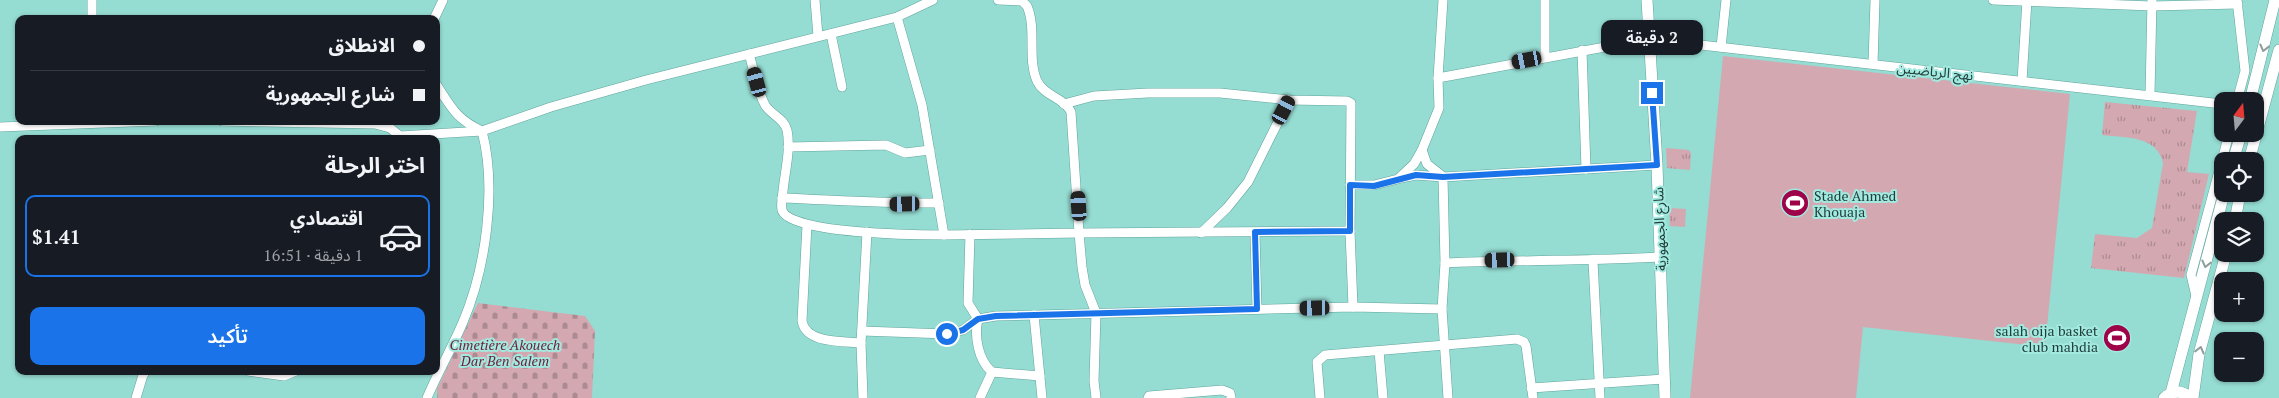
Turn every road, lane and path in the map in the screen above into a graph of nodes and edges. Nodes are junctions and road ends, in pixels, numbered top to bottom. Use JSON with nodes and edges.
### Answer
{"nodes":[{"id":1,"x":92,"y":0,"type":"edge"},
{"id":2,"x":443,"y":0,"type":"edge"},
{"id":3,"x":815,"y":0,"type":"edge"},
{"id":4,"x":931,"y":0,"type":"edge"},
{"id":5,"x":998,"y":0,"type":"edge"},
{"id":6,"x":1443,"y":0,"type":"edge"},
{"id":7,"x":1545,"y":0,"type":"edge"},
{"id":8,"x":1646,"y":0,"type":"edge"},
{"id":9,"x":1726,"y":0,"type":"edge"},
{"id":10,"x":1875,"y":0,"type":"edge"},
{"id":11,"x":1993,"y":0,"type":"edge"},
{"id":12,"x":2275,"y":0,"type":"edge"},
{"id":13,"x":2026,"y":1,"type":"edge"},
{"id":14,"x":2237,"y":2,"type":"edge"},
{"id":15,"x":2152,"y":3,"type":"edge"},
{"id":16,"x":92,"y":15,"type":"edge"},
{"id":17,"x":436,"y":15,"type":"edge"},
{"id":18,"x":897,"y":17,"type":"junction"},
{"id":19,"x":831,"y":34,"type":"junction"},
{"id":20,"x":818,"y":36,"type":"junction"},
{"id":21,"x":1648,"y":39,"type":"junction"},
{"id":22,"x":1721,"y":47,"type":"junction"},
{"id":23,"x":1582,"y":50,"type":"junction"},
{"id":24,"x":2279,"y":50,"type":"edge"},
{"id":25,"x":749,"y":54,"type":"junction"},
{"id":26,"x":1545,"y":57,"type":"junction"},
{"id":27,"x":1873,"y":64,"type":"junction"},
{"id":28,"x":1438,"y":78,"type":"junction"},
{"id":29,"x":2022,"y":81,"type":"junction"},
{"id":30,"x":842,"y":87,"type":"dead end"},
{"id":31,"x":440,"y":90,"type":"edge"},
{"id":32,"x":2239,"y":92,"type":"edge"},
{"id":33,"x":2252,"y":92,"type":"edge"},
{"id":34,"x":2150,"y":95,"type":"junction"},
{"id":35,"x":1289,"y":100,"type":"junction"},
{"id":36,"x":2214,"y":103,"type":"edge"},
{"id":37,"x":1064,"y":104,"type":"junction"},
{"id":38,"x":30,"y":125,"type":"edge"},
{"id":39,"x":379,"y":125,"type":"edge"},
{"id":40,"x":0,"y":126,"type":"edge"},
{"id":41,"x":482,"y":131,"type":"junction"},
{"id":42,"x":396,"y":135,"type":"edge"},
{"id":43,"x":434,"y":135,"type":"edge"},
{"id":44,"x":2226,"y":142,"type":"edge"},
{"id":45,"x":788,"y":147,"type":"junction"},
{"id":46,"x":930,"y":150,"type":"junction"},
{"id":47,"x":1422,"y":150,"type":"junction"},
{"id":48,"x":2251,"y":152,"type":"edge"},
{"id":49,"x":1657,"y":165,"type":"junction"},
{"id":50,"x":1586,"y":169,"type":"junction"},
{"id":51,"x":1443,"y":177,"type":"junction"},
{"id":52,"x":1398,"y":178,"type":"junction"},
{"id":53,"x":1350,"y":185,"type":"junction"},
{"id":54,"x":782,"y":198,"type":"junction"},
{"id":55,"x":2222,"y":202,"type":"edge"},
{"id":56,"x":939,"y":203,"type":"junction"},
{"id":57,"x":807,"y":225,"type":"junction"},
{"id":58,"x":1350,"y":231,"type":"junction"},
{"id":59,"x":867,"y":232,"type":"junction"},
{"id":60,"x":1255,"y":232,"type":"junction"},
{"id":61,"x":1079,"y":233,"type":"junction"},
{"id":62,"x":1201,"y":233,"type":"junction"},
{"id":63,"x":970,"y":234,"type":"junction"},
{"id":64,"x":944,"y":235,"type":"junction"},
{"id":65,"x":1660,"y":257,"type":"junction"},
{"id":66,"x":1593,"y":261,"type":"junction"},
{"id":67,"x":2224,"y":262,"type":"edge"},
{"id":68,"x":1445,"y":263,"type":"junction"},
{"id":69,"x":2197,"y":300,"type":"junction"},
{"id":70,"x":1353,"y":307,"type":"junction"},
{"id":71,"x":1257,"y":309,"type":"junction"},
{"id":72,"x":1442,"y":309,"type":"junction"},
{"id":73,"x":1096,"y":313,"type":"junction"},
{"id":74,"x":1034,"y":315,"type":"junction"},
{"id":75,"x":978,"y":319,"type":"junction"},
{"id":76,"x":862,"y":330,"type":"junction"},
{"id":77,"x":861,"y":343,"type":"junction"},
{"id":78,"x":1444,"y":345,"type":"junction"},
{"id":79,"x":1379,"y":351,"type":"junction"},
{"id":80,"x":440,"y":371,"type":"edge"},
{"id":81,"x":992,"y":372,"type":"junction"},
{"id":82,"x":144,"y":375,"type":"edge"},
{"id":83,"x":438,"y":375,"type":"edge"},
{"id":84,"x":1040,"y":376,"type":"junction"},
{"id":85,"x":1664,"y":379,"type":"junction"},
{"id":86,"x":1600,"y":383,"type":"junction"},
{"id":87,"x":1532,"y":388,"type":"junction"},
{"id":88,"x":2166,"y":396,"type":"edge"},
{"id":89,"x":136,"y":398,"type":"edge"},
{"id":90,"x":427,"y":398,"type":"edge"},
{"id":91,"x":863,"y":398,"type":"edge"},
{"id":92,"x":980,"y":398,"type":"edge"},
{"id":93,"x":1042,"y":398,"type":"edge"},
{"id":94,"x":1096,"y":398,"type":"edge"},
{"id":95,"x":1148,"y":398,"type":"edge"},
{"id":96,"x":1231,"y":398,"type":"edge"},
{"id":97,"x":1320,"y":398,"type":"edge"},
{"id":98,"x":1383,"y":398,"type":"edge"},
{"id":99,"x":1448,"y":398,"type":"edge"},
{"id":100,"x":1532,"y":398,"type":"edge"},
{"id":101,"x":1600,"y":398,"type":"edge"},
{"id":102,"x":1665,"y":398,"type":"edge"},
{"id":103,"x":2192,"y":398,"type":"edge"}],
"edges":[{"from":1,"to":16,"type":"street"},
{"from":2,"to":17,"type":"street"},
{"from":3,"to":20,"type":"street"},
{"from":4,"to":18,"type":"street"},
{"from":5,"to":37,"type":"street"},
{"from":6,"to":28,"type":"street"},
{"from":7,"to":26,"type":"street"},
{"from":8,"to":21,"type":"main road","name":"شارع الجمهورية"},
{"from":9,"to":22,"type":"street"},
{"from":10,"to":27,"type":"street"},
{"from":11,"to":13,"type":"street"},
{"from":12,"to":33,"type":"main road","one_way":true},
{"from":13,"to":15,"type":"street"},
{"from":13,"to":29,"type":"street"},
{"from":14,"to":15,"type":"street"},
{"from":14,"to":32,"type":"street"},
{"from":15,"to":34,"type":"street"},
{"from":18,"to":19,"type":"street"},
{"from":18,"to":46,"type":"street"},
{"from":19,"to":20,"type":"street"},
{"from":19,"to":30,"type":"street"},
{"from":20,"to":25,"type":"street"},
{"from":21,"to":22,"type":"street","name":"نهج الرياضيين"},
{"from":21,"to":23,"type":"street","name":"نهج الرياضيين"},
{"from":21,"to":49,"type":"main road","name":"شارع الجمهورية"},
{"from":22,"to":27,"type":"street","name":"نهج الرياضيين"},
{"from":23,"to":26,"type":"street","name":"نهج الرياضيين"},
{"from":23,"to":50,"type":"street"},
{"from":24,"to":48,"type":"main road"},
{"from":25,"to":41,"type":"street"},
{"from":25,"to":45,"type":"street"},
{"from":26,"to":28,"type":"street","name":"نهج الرياضيين"},
{"from":27,"to":29,"type":"street","name":"نهج الرياضيين"},
{"from":28,"to":47,"type":"street"},
{"from":29,"to":34,"type":"street","name":"نهج الرياضيين"},
{"from":31,"to":41,"type":"street"},
{"from":34,"to":36,"type":"street","name":"نهج الرياضيين"},
{"from":35,"to":37,"type":"street"},
{"from":35,"to":53,"type":"street"},
{"from":35,"to":62,"type":"street"},
{"from":37,"to":61,"type":"street"},
{"from":38,"to":40,"type":"street"},
{"from":39,"to":42,"type":"street"},
{"from":41,"to":43,"type":"street"},
{"from":41,"to":80,"type":"street"},
{"from":44,"to":69,"type":"street"},
{"from":45,"to":46,"type":"street"},
{"from":45,"to":54,"type":"street"},
{"from":46,"to":56,"type":"street"},
{"from":47,"to":51,"type":"street"},
{"from":47,"to":52,"type":"street"},
{"from":49,"to":50,"type":"street"},
{"from":49,"to":65,"type":"main road","name":"شارع الجمهورية"},
{"from":50,"to":51,"type":"street"},
{"from":51,"to":52,"type":"street"},
{"from":51,"to":68,"type":"street"},
{"from":52,"to":53,"type":"street"},
{"from":53,"to":58,"type":"street"},
{"from":54,"to":56,"type":"street"},
{"from":54,"to":57,"type":"street"},
{"from":55,"to":69,"type":"main road","one_way":true},
{"from":56,"to":64,"type":"street"},
{"from":57,"to":59,"type":"street"},
{"from":57,"to":77,"type":"street"},
{"from":58,"to":60,"type":"street"},
{"from":58,"to":70,"type":"street"},
{"from":59,"to":64,"type":"street"},
{"from":59,"to":76,"type":"street"},
{"from":60,"to":62,"type":"street"},
{"from":60,"to":71,"type":"street"},
{"from":61,"to":62,"type":"street"},
{"from":61,"to":63,"type":"street"},
{"from":61,"to":73,"type":"street"},
{"from":63,"to":64,"type":"street"},
{"from":63,"to":75,"type":"street"},
{"from":65,"to":66,"type":"street"},
{"from":65,"to":85,"type":"main road","name":"شارع الجمهورية"},
{"from":66,"to":68,"type":"street"},
{"from":66,"to":86,"type":"street"},
{"from":103,"to":67,"type":"main road","one_way":true},
{"from":68,"to":72,"type":"street"},
{"from":69,"to":88,"type":"main road"},
{"from":70,"to":71,"type":"street"},
{"from":70,"to":72,"type":"street"},
{"from":71,"to":73,"type":"street"},
{"from":72,"to":78,"type":"street"},
{"from":73,"to":74,"type":"street"},
{"from":73,"to":94,"type":"street"},
{"from":74,"to":75,"type":"street"},
{"from":74,"to":84,"type":"street"},
{"from":75,"to":76,"type":"street"},
{"from":75,"to":81,"type":"street"},
{"from":76,"to":77,"type":"street"},
{"from":77,"to":91,"type":"street"},
{"from":78,"to":79,"type":"street"},
{"from":78,"to":87,"type":"street"},
{"from":78,"to":99,"type":"street"},
{"from":79,"to":97,"type":"street"},
{"from":79,"to":98,"type":"street"},
{"from":81,"to":84,"type":"street"},
{"from":81,"to":92,"type":"street"},
{"from":82,"to":89,"type":"street"},
{"from":83,"to":90,"type":"street"},
{"from":84,"to":93,"type":"street"},
{"from":85,"to":86,"type":"street"},
{"from":85,"to":102,"type":"main road","name":"شارع الجمهورية"},
{"from":86,"to":87,"type":"street"},
{"from":86,"to":101,"type":"street"},
{"from":87,"to":100,"type":"street"},
{"from":88,"to":103,"type":"main road"},
{"from":95,"to":96,"type":"street"}]}
